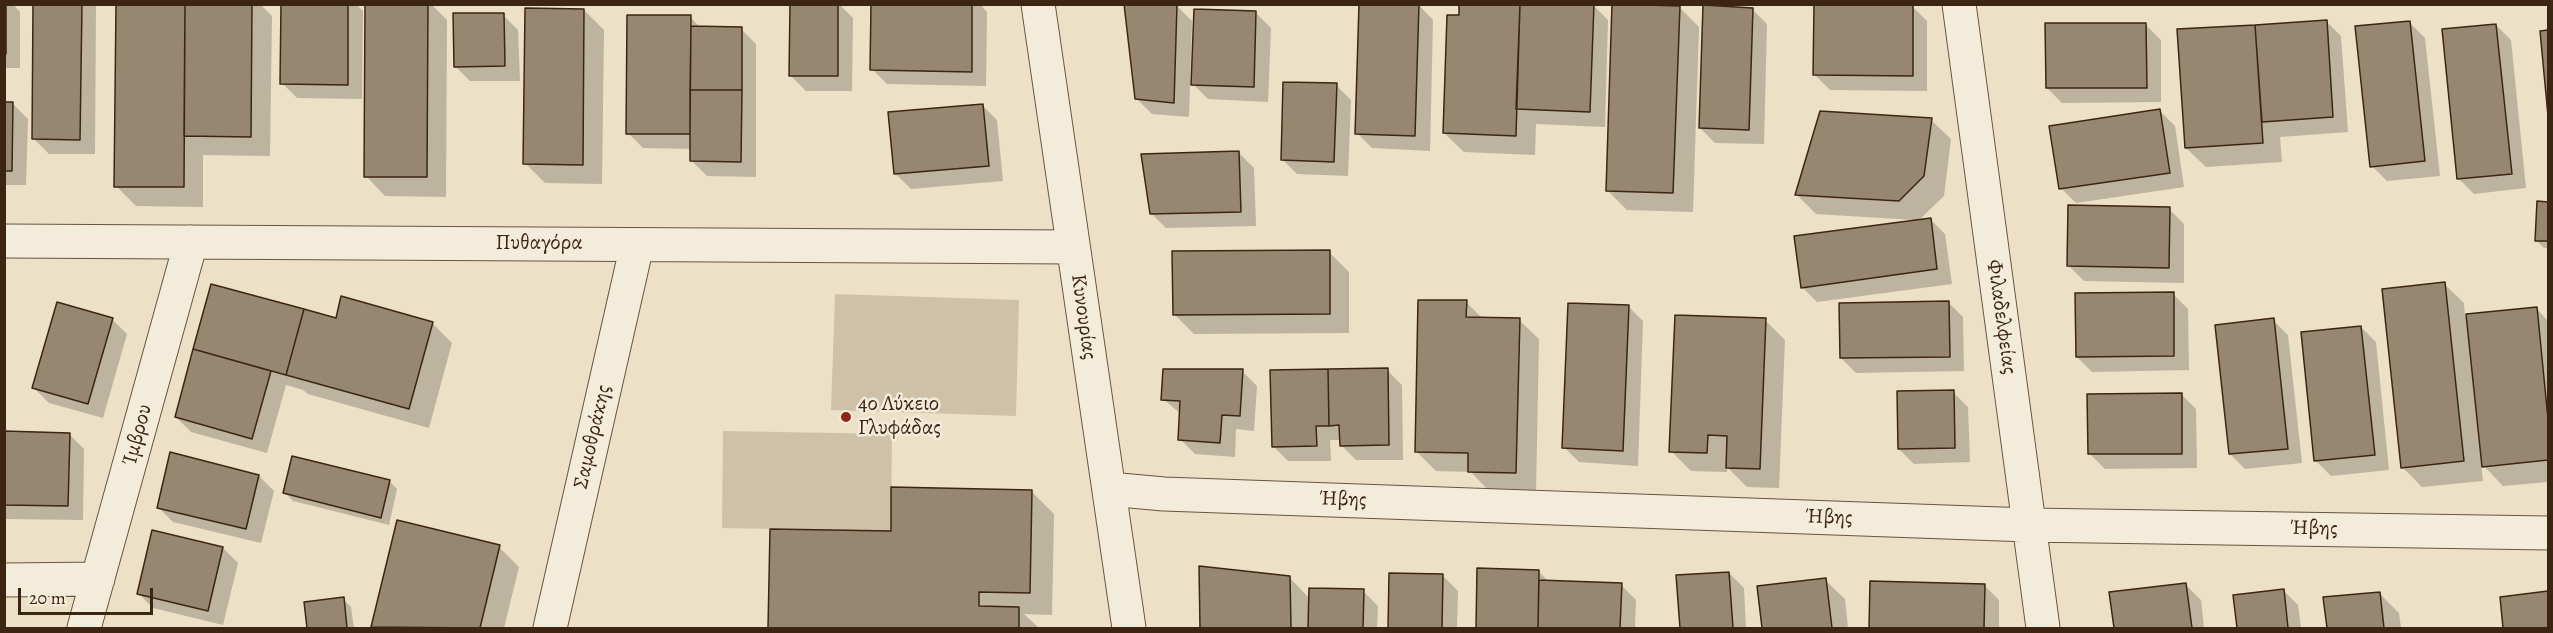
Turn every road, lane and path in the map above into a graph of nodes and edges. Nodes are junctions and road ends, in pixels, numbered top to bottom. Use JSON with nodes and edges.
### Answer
{"nodes":[{"id":1,"x":1038,"y":4,"type":"edge"},
{"id":2,"x":1959,"y":4,"type":"edge"},
{"id":3,"x":4,"y":241,"type":"edge"},
{"id":4,"x":191,"y":242,"type":"junction"},
{"id":5,"x":637,"y":245,"type":"junction"},
{"id":6,"x":1073,"y":247,"type":"junction"},
{"id":7,"x":1109,"y":489,"type":"junction"},
{"id":8,"x":2029,"y":525,"type":"junction"},
{"id":9,"x":2548,"y":533,"type":"edge"},
{"id":10,"x":98,"y":579,"type":"junction"},
{"id":11,"x":4,"y":580,"type":"edge"},
{"id":12,"x":84,"y":628,"type":"edge"},
{"id":13,"x":550,"y":628,"type":"edge"},
{"id":14,"x":1129,"y":628,"type":"edge"},
{"id":15,"x":2043,"y":628,"type":"edge"}],
"edges":[{"from":1,"to":6,"type":"street","name":"Κυνουρίας"},
{"from":2,"to":8,"type":"street","name":"Φιλαδελφείας"},
{"from":3,"to":4,"type":"street","name":"Πυθαγόρα"},
{"from":4,"to":5,"type":"street","name":"Πυθαγόρα"},
{"from":4,"to":10,"type":"street","name":"Ίμβρου"},
{"from":5,"to":6,"type":"street","name":"Πυθαγόρα"},
{"from":5,"to":13,"type":"street","name":"Σαμοθράκης"},
{"from":6,"to":7,"type":"street","name":"Κυνουρίας"},
{"from":7,"to":8,"type":"street","name":"Ήβης"},
{"from":7,"to":14,"type":"street","name":"Κυνουρίας"},
{"from":8,"to":9,"type":"street","name":"Ήβης"},
{"from":8,"to":15,"type":"street","name":"Φιλαδελφείας"},
{"from":10,"to":11,"type":"street"},
{"from":10,"to":12,"type":"street","name":"Ίμβρου"}]}
